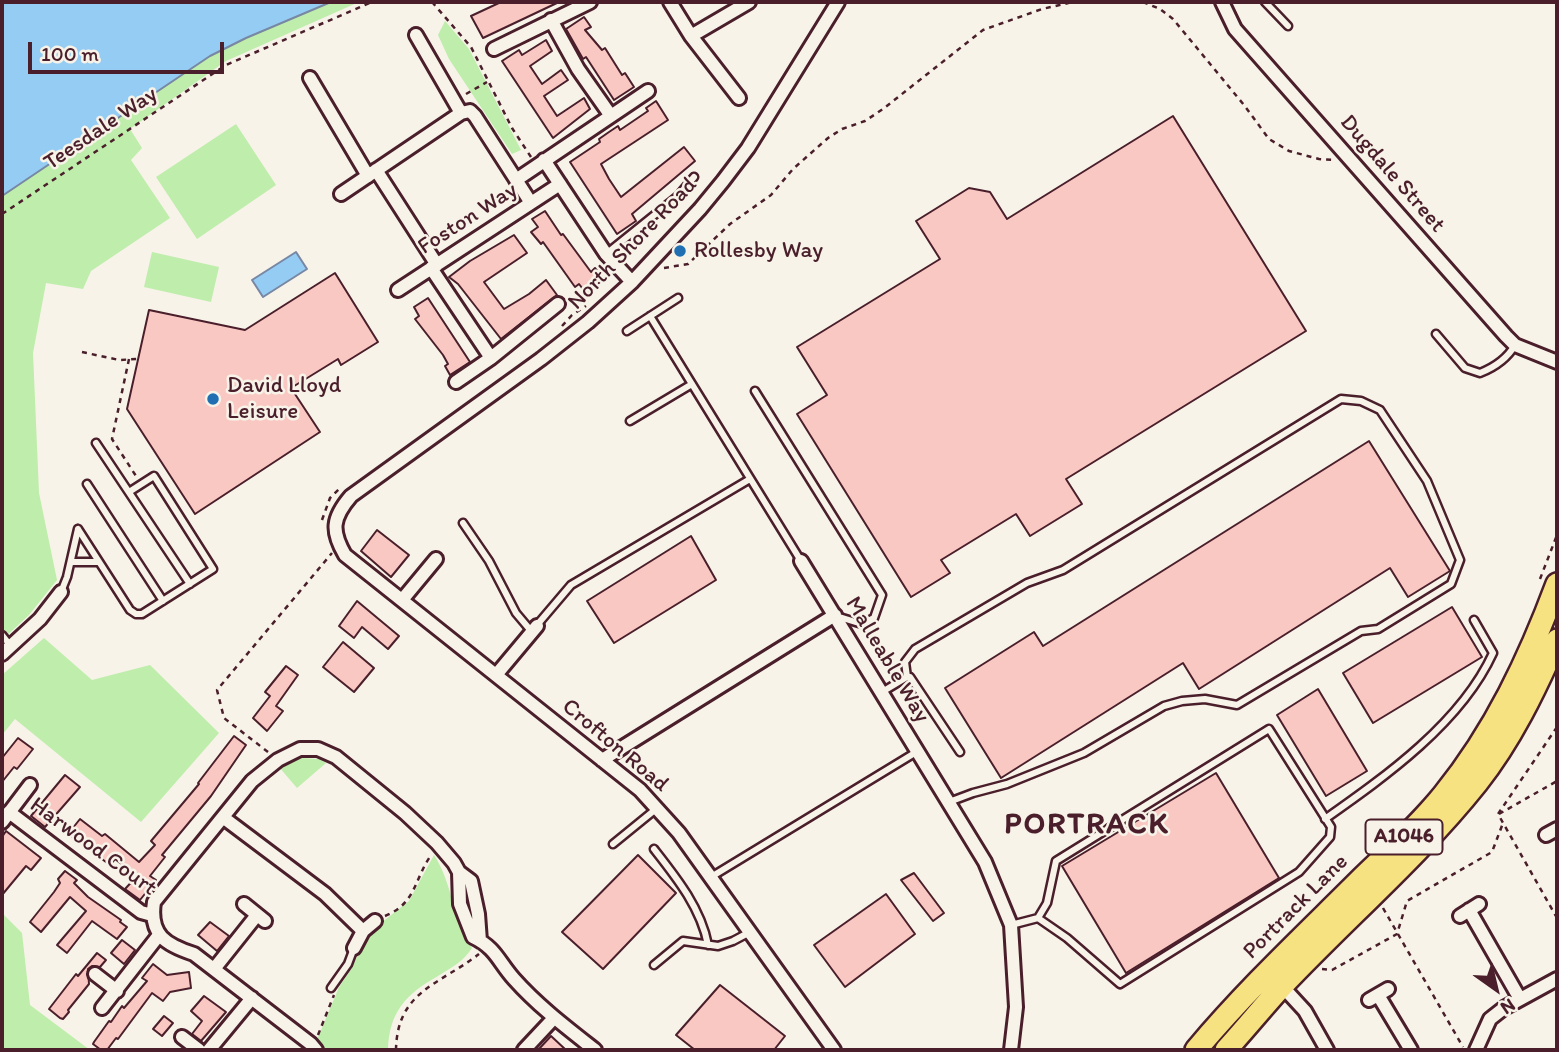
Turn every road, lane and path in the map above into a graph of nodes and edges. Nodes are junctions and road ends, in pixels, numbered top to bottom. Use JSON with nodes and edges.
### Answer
{"nodes":[{"id":1,"x":372,"y":2,"type":"edge"},
{"id":2,"x":433,"y":2,"type":"edge"},
{"id":3,"x":590,"y":2,"type":"edge"},
{"id":4,"x":670,"y":2,"type":"edge"},
{"id":5,"x":749,"y":2,"type":"edge"},
{"id":6,"x":1073,"y":2,"type":"edge"},
{"id":7,"x":1143,"y":2,"type":"edge"},
{"id":8,"x":1222,"y":2,"type":"edge"},
{"id":9,"x":1265,"y":2,"type":"edge"},
{"id":10,"x":833,"y":3,"type":"edge"},
{"id":11,"x":1061,"y":3,"type":"edge"},
{"id":12,"x":551,"y":20,"type":"junction"},
{"id":13,"x":1288,"y":26,"type":"dead end"},
{"id":14,"x":416,"y":35,"type":"dead end"},
{"id":15,"x":691,"y":36,"type":"junction"},
{"id":16,"x":494,"y":49,"type":"dead end"},
{"id":17,"x":310,"y":78,"type":"dead end"},
{"id":18,"x":488,"y":81,"type":"junction"},
{"id":19,"x":648,"y":91,"type":"dead end"},
{"id":20,"x":739,"y":98,"type":"dead end"},
{"id":21,"x":454,"y":102,"type":"junction"},
{"id":22,"x":461,"y":113,"type":"junction"},
{"id":23,"x":611,"y":116,"type":"junction"},
{"id":24,"x":1340,"y":160,"type":"dead end"},
{"id":25,"x":540,"y":163,"type":"junction"},
{"id":26,"x":372,"y":173,"type":"junction"},
{"id":27,"x":694,"y":177,"type":"dead end"},
{"id":28,"x":516,"y":180,"type":"junction"},
{"id":29,"x":560,"y":184,"type":"junction"},
{"id":30,"x":341,"y":194,"type":"dead end"},
{"id":31,"x":531,"y":203,"type":"junction"},
{"id":32,"x":2,"y":214,"type":"edge"},
{"id":33,"x":606,"y":254,"type":"junction"},
{"id":34,"x":647,"y":266,"type":"junction"},
{"id":35,"x":434,"y":267,"type":"junction"},
{"id":36,"x":632,"y":282,"type":"junction"},
{"id":37,"x":398,"y":290,"type":"dead end"},
{"id":38,"x":678,"y":298,"type":"dead end"},
{"id":39,"x":558,"y":304,"type":"dead end"},
{"id":40,"x":650,"y":316,"type":"junction"},
{"id":41,"x":627,"y":331,"type":"dead end"},
{"id":42,"x":1436,"y":334,"type":"dead end"},
{"id":43,"x":1515,"y":345,"type":"junction"},
{"id":44,"x":82,"y":352,"type":"dead end"},
{"id":45,"x":1554,"y":357,"type":"edge"},
{"id":46,"x":491,"y":358,"type":"junction"},
{"id":47,"x":129,"y":359,"type":"junction"},
{"id":48,"x":138,"y":359,"type":"dead end"},
{"id":49,"x":457,"y":382,"type":"dead end"},
{"id":50,"x":692,"y":384,"type":"junction"},
{"id":51,"x":755,"y":391,"type":"dead end"},
{"id":52,"x":631,"y":421,"type":"dead end"},
{"id":53,"x":96,"y":443,"type":"dead end"},
{"id":54,"x":750,"y":480,"type":"junction"},
{"id":55,"x":87,"y":484,"type":"dead end"},
{"id":56,"x":141,"y":484,"type":"junction"},
{"id":57,"x":129,"y":492,"type":"junction"},
{"id":58,"x":463,"y":523,"type":"dead end"},
{"id":59,"x":1557,"y":535,"type":"edge"},
{"id":60,"x":332,"y":553,"type":"dead end"},
{"id":61,"x":345,"y":555,"type":"joint"},
{"id":62,"x":436,"y":559,"type":"dead end"},
{"id":63,"x":801,"y":561,"type":"joint"},
{"id":64,"x":71,"y":562,"type":"junction"},
{"id":65,"x":99,"y":562,"type":"junction"},
{"id":66,"x":1549,"y":581,"type":"edge"},
{"id":67,"x":190,"y":584,"type":"junction"},
{"id":68,"x":61,"y":592,"type":"joint"},
{"id":69,"x":401,"y":600,"type":"junction"},
{"id":70,"x":163,"y":601,"type":"junction"},
{"id":71,"x":835,"y":615,"type":"junction"},
{"id":72,"x":1474,"y":621,"type":"dead end"},
{"id":73,"x":534,"y":629,"type":"junction"},
{"id":74,"x":2,"y":635,"type":"edge"},
{"id":75,"x":1557,"y":640,"type":"edge"},
{"id":76,"x":7,"y":650,"type":"edge"},
{"id":77,"x":496,"y":675,"type":"junction"},
{"id":78,"x":907,"y":677,"type":"junction"},
{"id":79,"x":882,"y":692,"type":"junction"},
{"id":80,"x":1557,"y":727,"type":"edge"},
{"id":81,"x":918,"y":751,"type":"junction"},
{"id":82,"x":960,"y":752,"type":"dead end"},
{"id":83,"x":278,"y":760,"type":"junction"},
{"id":84,"x":602,"y":760,"type":"junction"},
{"id":85,"x":1557,"y":781,"type":"edge"},
{"id":86,"x":30,"y":785,"type":"dead end"},
{"id":87,"x":949,"y":802,"type":"junction"},
{"id":88,"x":657,"y":807,"type":"junction"},
{"id":89,"x":1498,"y":814,"type":"junction"},
{"id":90,"x":6,"y":817,"type":"edge"},
{"id":91,"x":223,"y":818,"type":"junction"},
{"id":92,"x":1325,"y":818,"type":"junction"},
{"id":93,"x":1503,"y":823,"type":"junction"},
{"id":94,"x":612,"y":844,"type":"dead end"},
{"id":95,"x":654,"y":849,"type":"dead end"},
{"id":96,"x":434,"y":852,"type":"dead end"},
{"id":97,"x":711,"y":877,"type":"junction"},
{"id":98,"x":1380,"y":902,"type":"dead end"},
{"id":99,"x":244,"y":904,"type":"dead end"},
{"id":100,"x":1469,"y":910,"type":"dead end"},
{"id":101,"x":152,"y":915,"type":"junction"},
{"id":102,"x":1038,"y":918,"type":"junction"},
{"id":103,"x":1557,"y":918,"type":"edge"},
{"id":104,"x":375,"y":921,"type":"joint"},
{"id":105,"x":1011,"y":925,"type":"junction"},
{"id":106,"x":363,"y":931,"type":"junction"},
{"id":107,"x":750,"y":932,"type":"junction"},
{"id":108,"x":1397,"y":934,"type":"junction"},
{"id":109,"x":159,"y":935,"type":"junction"},
{"id":110,"x":485,"y":943,"type":"junction"},
{"id":111,"x":708,"y":945,"type":"junction"},
{"id":112,"x":354,"y":948,"type":"joint"},
{"id":113,"x":654,"y":965,"type":"dead end"},
{"id":114,"x":1318,"y":965,"type":"dead end"},
{"id":115,"x":214,"y":969,"type":"junction"},
{"id":116,"x":96,"y":974,"type":"dead end"},
{"id":117,"x":1557,"y":979,"type":"edge"},
{"id":118,"x":1282,"y":986,"type":"junction"},
{"id":119,"x":331,"y":988,"type":"dead end"},
{"id":120,"x":117,"y":990,"type":"junction"},
{"id":121,"x":1378,"y":995,"type":"dead end"},
{"id":122,"x":252,"y":998,"type":"junction"},
{"id":123,"x":1520,"y":999,"type":"junction"},
{"id":124,"x":102,"y":1008,"type":"dead end"},
{"id":125,"x":554,"y":1018,"type":"junction"},
{"id":126,"x":182,"y":1037,"type":"dead end"},
{"id":127,"x":199,"y":1050,"type":"edge"},
{"id":128,"x":209,"y":1050,"type":"edge"},
{"id":129,"x":316,"y":1050,"type":"edge"},
{"id":130,"x":396,"y":1050,"type":"edge"},
{"id":131,"x":524,"y":1050,"type":"edge"},
{"id":132,"x":595,"y":1050,"type":"edge"},
{"id":133,"x":834,"y":1050,"type":"edge"},
{"id":134,"x":1011,"y":1050,"type":"edge"},
{"id":135,"x":1196,"y":1050,"type":"edge"},
{"id":136,"x":1226,"y":1050,"type":"edge"},
{"id":137,"x":1327,"y":1050,"type":"edge"},
{"id":138,"x":1411,"y":1050,"type":"edge"},
{"id":139,"x":1465,"y":1050,"type":"edge"},
{"id":140,"x":1476,"y":1050,"type":"edge"}],
"edges":[{"from":1,"to":32,"type":"path","name":"Teesdale Way"},
{"from":2,"to":18,"type":"path"},
{"from":3,"to":12,"type":"street"},
{"from":4,"to":15,"type":"street"},
{"from":5,"to":15,"type":"street"},
{"from":6,"to":11,"type":"path"},
{"from":7,"to":24,"type":"path"},
{"from":8,"to":43,"type":"street","name":"Dugdale Street"},
{"from":9,"to":13,"type":"lane"},
{"from":10,"to":34,"type":"street","name":"North Shore Road"},
{"from":11,"to":34,"type":"path"},
{"from":12,"to":16,"type":"street"},
{"from":12,"to":23,"type":"street"},
{"from":14,"to":21,"type":"street"},
{"from":15,"to":20,"type":"street"},
{"from":17,"to":26,"type":"street"},
{"from":18,"to":21,"type":"path"},
{"from":18,"to":25,"type":"path"},
{"from":19,"to":23,"type":"street"},
{"from":21,"to":22,"type":"street"},
{"from":22,"to":26,"type":"street"},
{"from":22,"to":28,"type":"street"},
{"from":23,"to":25,"type":"street"},
{"from":25,"to":28,"type":"street"},
{"from":25,"to":29,"type":"street"},
{"from":26,"to":30,"type":"street"},
{"from":26,"to":35,"type":"street"},
{"from":27,"to":33,"type":"lane"},
{"from":28,"to":31,"type":"street"},
{"from":29,"to":31,"type":"street","name":"Foston Way"},
{"from":29,"to":33,"type":"street"},
{"from":31,"to":35,"type":"street","name":"Foston Way"},
{"from":33,"to":36,"type":"street"},
{"from":34,"to":36,"type":"street","name":"North Shore Road"},
{"from":35,"to":37,"type":"street","name":"Foston Way"},
{"from":35,"to":46,"type":"street"},
{"from":36,"to":61,"type":"street","name":"North Shore Road"},
{"from":38,"to":40,"type":"lane"},
{"from":39,"to":46,"type":"street"},
{"from":40,"to":41,"type":"lane"},
{"from":40,"to":50,"type":"lane","name":"Malleable Way"},
{"from":42,"to":43,"type":"lane"},
{"from":43,"to":45,"type":"street"},
{"from":44,"to":47,"type":"path"},
{"from":46,"to":49,"type":"street"},
{"from":47,"to":48,"type":"path"},
{"from":47,"to":56,"type":"path"},
{"from":50,"to":52,"type":"lane"},
{"from":50,"to":54,"type":"lane","name":"Malleable Way"},
{"from":51,"to":71,"type":"lane"},
{"from":53,"to":57,"type":"lane"},
{"from":54,"to":63,"type":"lane","name":"Malleable Way"},
{"from":54,"to":73,"type":"lane"},
{"from":55,"to":70,"type":"lane"},
{"from":56,"to":57,"type":"lane"},
{"from":56,"to":67,"type":"lane"},
{"from":57,"to":67,"type":"lane"},
{"from":58,"to":73,"type":"lane"},
{"from":59,"to":66,"type":"path"},
{"from":60,"to":83,"type":"path"},
{"from":61,"to":69,"type":"street","name":"Crofton Road"},
{"from":62,"to":69,"type":"street"},
{"from":63,"to":71,"type":"street","name":"Malleable Way"},
{"from":64,"to":65,"type":"lane"},
{"from":64,"to":65,"type":"lane"},
{"from":64,"to":68,"type":"lane"},
{"from":65,"to":70,"type":"lane"},
{"from":66,"to":135,"type":"main road","name":"Portrack Lane","number":"A1046"},
{"from":67,"to":70,"type":"lane"},
{"from":68,"to":76,"type":"street"},
{"from":69,"to":77,"type":"street","name":"Crofton Road"},
{"from":71,"to":79,"type":"street","name":"Malleable Way"},
{"from":71,"to":84,"type":"street"},
{"from":72,"to":92,"type":"lane"},
{"from":73,"to":77,"type":"street"},
{"from":74,"to":76,"type":"lane"},
{"from":75,"to":118,"type":"main road","name":"Portrack Lane","number":"A1046"},
{"from":77,"to":84,"type":"street","name":"Crofton Road"},
{"from":78,"to":79,"type":"lane"},
{"from":78,"to":82,"type":"lane"},
{"from":78,"to":87,"type":"lane"},
{"from":79,"to":81,"type":"street","name":"Malleable Way"},
{"from":80,"to":89,"type":"path"},
{"from":81,"to":87,"type":"street","name":"Malleable Way"},
{"from":81,"to":97,"type":"lane"},
{"from":83,"to":91,"type":"street"},
{"from":83,"to":110,"type":"street"},
{"from":84,"to":88,"type":"street","name":"Crofton Road"},
{"from":85,"to":89,"type":"path"},
{"from":86,"to":90,"type":"street","name":"Harwood Court"},
{"from":87,"to":105,"type":"street","name":"Malleable Way"},
{"from":88,"to":94,"type":"lane"},
{"from":88,"to":97,"type":"street","name":"Crofton Road"},
{"from":89,"to":93,"type":"path"},
{"from":90,"to":101,"type":"street","name":"Harwood Court"},
{"from":91,"to":101,"type":"street"},
{"from":91,"to":106,"type":"street"},
{"from":92,"to":102,"type":"lane"},
{"from":92,"to":102,"type":"lane"},
{"from":93,"to":103,"type":"path"},
{"from":93,"to":108,"type":"path"},
{"from":95,"to":111,"type":"lane"},
{"from":96,"to":104,"type":"path"},
{"from":97,"to":107,"type":"street","name":"Crofton Road"},
{"from":98,"to":108,"type":"path"},
{"from":99,"to":115,"type":"street"},
{"from":100,"to":123,"type":"street"},
{"from":101,"to":109,"type":"street"},
{"from":102,"to":105,"type":"lane"},
{"from":104,"to":106,"type":"street"},
{"from":105,"to":134,"type":"street","name":"Malleable Way"},
{"from":106,"to":112,"type":"street"},
{"from":107,"to":111,"type":"lane"},
{"from":107,"to":133,"type":"street","name":"Crofton Road"},
{"from":108,"to":114,"type":"path"},
{"from":108,"to":139,"type":"path"},
{"from":109,"to":115,"type":"street"},
{"from":109,"to":120,"type":"street"},
{"from":110,"to":125,"type":"street"},
{"from":110,"to":130,"type":"path"},
{"from":111,"to":113,"type":"lane"},
{"from":112,"to":119,"type":"lane"},
{"from":115,"to":122,"type":"street"},
{"from":116,"to":120,"type":"street"},
{"from":117,"to":123,"type":"street"},
{"from":118,"to":136,"type":"main road","name":"Portrack Lane","number":"A1046"},
{"from":118,"to":137,"type":"street"},
{"from":120,"to":124,"type":"street"},
{"from":121,"to":138,"type":"street"},
{"from":122,"to":128,"type":"street"},
{"from":122,"to":129,"type":"street"},
{"from":123,"to":140,"type":"street"},
{"from":125,"to":131,"type":"street"},
{"from":125,"to":132,"type":"street"},
{"from":126,"to":127,"type":"street"}]}
